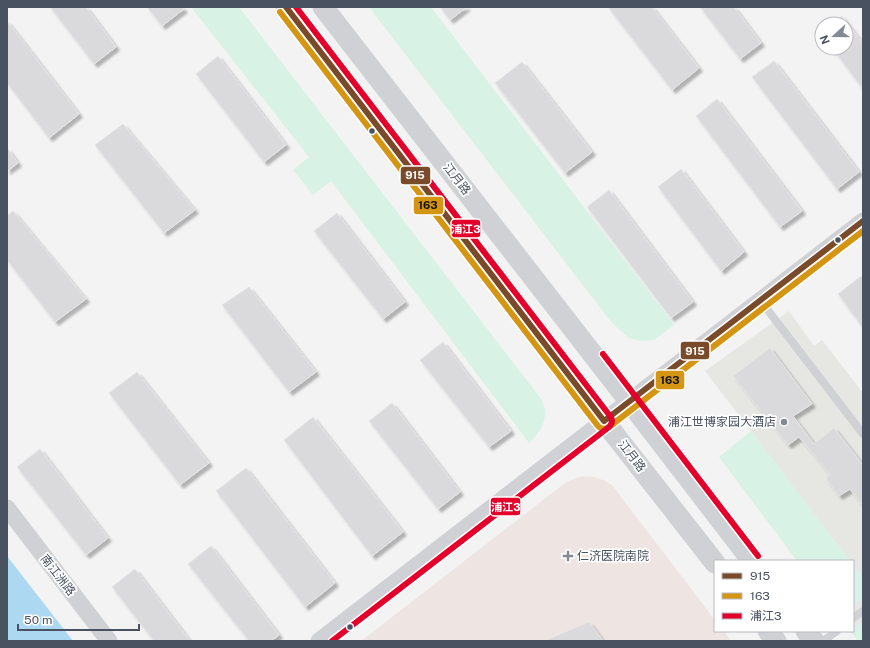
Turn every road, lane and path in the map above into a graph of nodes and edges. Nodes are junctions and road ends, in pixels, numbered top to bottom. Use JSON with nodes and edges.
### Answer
{"nodes":[{"id":1,"x":286,"y":7,"type":"edge"},
{"id":2,"x":323,"y":7,"type":"edge"},
{"id":3,"x":863,"y":221,"type":"edge"},
{"id":4,"x":760,"y":300,"type":"junction"},
{"id":5,"x":629,"y":401,"type":"junction"},
{"id":6,"x":604,"y":420,"type":"junction"},
{"id":7,"x":863,"y":434,"type":"edge"},
{"id":8,"x":7,"y":508,"type":"edge"},
{"id":9,"x":751,"y":560,"type":"edge"},
{"id":10,"x":714,"y":562,"type":"edge"},
{"id":11,"x":863,"y":611,"type":"edge"},
{"id":12,"x":854,"y":617,"type":"edge"},
{"id":13,"x":769,"y":632,"type":"edge"},
{"id":14,"x":807,"y":632,"type":"edge"},
{"id":15,"x":836,"y":632,"type":"edge"},
{"id":16,"x":109,"y":641,"type":"edge"},
{"id":17,"x":319,"y":641,"type":"edge"},
{"id":18,"x":776,"y":641,"type":"edge"},
{"id":19,"x":814,"y":641,"type":"edge"},
{"id":20,"x":823,"y":641,"type":"edge"}],
"edges":[{"from":1,"to":6,"type":"street","name":"江月路"},
{"from":2,"to":5,"type":"street","name":"江月路"},
{"from":3,"to":4,"type":"street"},
{"from":4,"to":5,"type":"street"},
{"from":4,"to":7,"type":"lane"},
{"from":5,"to":6,"type":"street"},
{"from":5,"to":9,"type":"street","name":"江月路"},
{"from":6,"to":10,"type":"street","name":"江月路"},
{"from":6,"to":17,"type":"street"},
{"from":8,"to":16,"type":"street","name":"南江洲路"},
{"from":11,"to":12,"type":"lane"},
{"from":13,"to":18,"type":"street"},
{"from":14,"to":19,"type":"street"},
{"from":15,"to":20,"type":"lane"}]}
